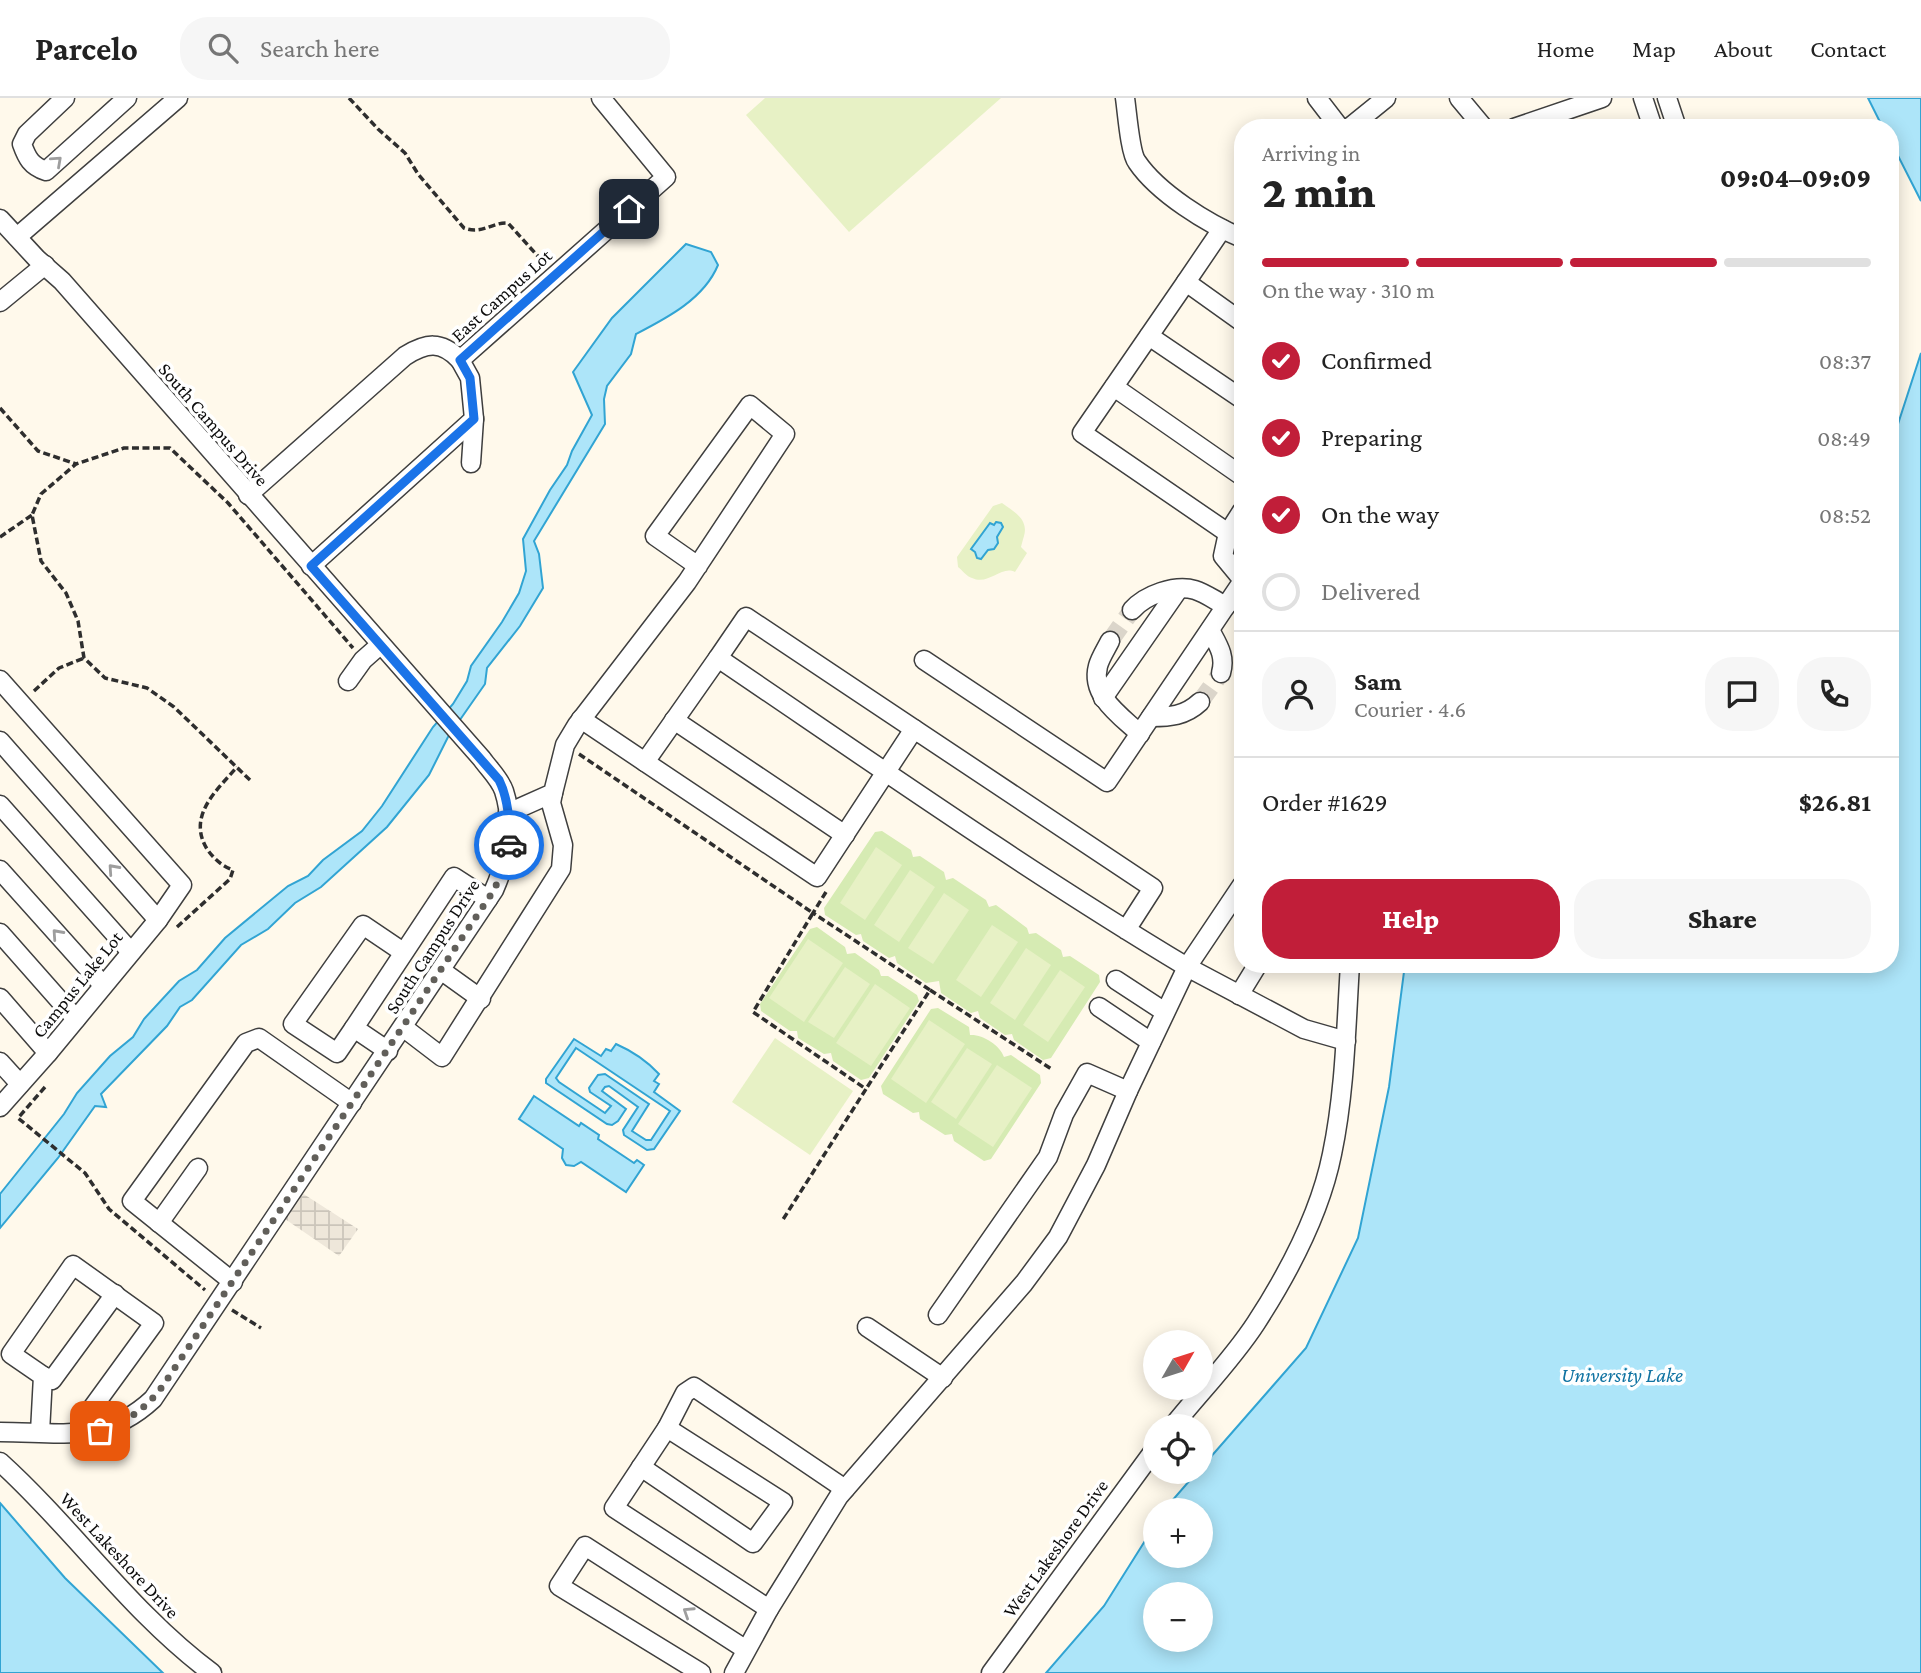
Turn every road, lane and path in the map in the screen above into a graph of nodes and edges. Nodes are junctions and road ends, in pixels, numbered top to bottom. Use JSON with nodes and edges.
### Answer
{"nodes":[{"id":1,"x":65,"y":98,"type":"edge"},
{"id":2,"x":127,"y":98,"type":"edge"},
{"id":3,"x":178,"y":98,"type":"edge"},
{"id":4,"x":349,"y":98,"type":"edge"},
{"id":5,"x":601,"y":98,"type":"edge"},
{"id":6,"x":1125,"y":98,"type":"edge"},
{"id":7,"x":1317,"y":98,"type":"edge"},
{"id":8,"x":1386,"y":98,"type":"edge"},
{"id":9,"x":1459,"y":98,"type":"edge"},
{"id":10,"x":1602,"y":98,"type":"edge"},
{"id":11,"x":1643,"y":98,"type":"edge"},
{"id":12,"x":1667,"y":98,"type":"edge"},
{"id":13,"x":1333,"y":119,"type":"edge"},
{"id":14,"x":1360,"y":119,"type":"edge"},
{"id":15,"x":1476,"y":119,"type":"edge"},
{"id":16,"x":1540,"y":119,"type":"edge"},
{"id":17,"x":1650,"y":119,"type":"edge"},
{"id":18,"x":1674,"y":119,"type":"edge"},
{"id":19,"x":0,"y":219,"type":"edge"},
{"id":20,"x":1222,"y":229,"type":"junction"},
{"id":21,"x":1234,"y":234,"type":"edge"},
{"id":22,"x":17,"y":237,"type":"junction"},
{"id":23,"x":45,"y":265,"type":"junction"},
{"id":24,"x":555,"y":275,"type":"junction"},
{"id":25,"x":1186,"y":282,"type":"junction"},
{"id":26,"x":0,"y":302,"type":"edge"},
{"id":27,"x":1234,"y":316,"type":"edge"},
{"id":28,"x":1149,"y":336,"type":"junction"},
{"id":29,"x":460,"y":360,"type":"junction"},
{"id":30,"x":1114,"y":387,"type":"junction"},
{"id":31,"x":1234,"y":394,"type":"edge"},
{"id":32,"x":0,"y":408,"type":"edge"},
{"id":33,"x":474,"y":419,"type":"junction"},
{"id":34,"x":471,"y":463,"type":"dead end"},
{"id":35,"x":76,"y":464,"type":"junction"},
{"id":36,"x":1234,"y":470,"type":"edge"},
{"id":37,"x":248,"y":495,"type":"junction"},
{"id":38,"x":32,"y":515,"type":"junction"},
{"id":39,"x":1234,"y":523,"type":"edge"},
{"id":40,"x":1227,"y":533,"type":"junction"},
{"id":41,"x":0,"y":537,"type":"edge"},
{"id":42,"x":311,"y":566,"type":"junction"},
{"id":43,"x":698,"y":566,"type":"junction"},
{"id":44,"x":1234,"y":570,"type":"edge"},
{"id":45,"x":1178,"y":590,"type":"junction"},
{"id":46,"x":1234,"y":594,"type":"edge"},
{"id":47,"x":1226,"y":606,"type":"junction"},
{"id":48,"x":1132,"y":610,"type":"tunnel mouth"},
{"id":49,"x":1210,"y":630,"type":"junction"},
{"id":50,"x":1110,"y":641,"type":"tunnel mouth"},
{"id":51,"x":380,"y":645,"type":"junction"},
{"id":52,"x":84,"y":658,"type":"junction"},
{"id":53,"x":718,"y":658,"type":"junction"},
{"id":54,"x":363,"y":660,"type":"junction"},
{"id":55,"x":924,"y":660,"type":"dead end"},
{"id":56,"x":1222,"y":673,"type":"dead end"},
{"id":57,"x":0,"y":680,"type":"edge"},
{"id":58,"x":348,"y":681,"type":"dead end"},
{"id":59,"x":1103,"y":698,"type":"junction"},
{"id":60,"x":20,"y":702,"type":"junction"},
{"id":61,"x":1199,"y":702,"type":"tunnel mouth"},
{"id":62,"x":1151,"y":717,"type":"junction"},
{"id":63,"x":582,"y":719,"type":"junction"},
{"id":64,"x":674,"y":720,"type":"junction"},
{"id":65,"x":914,"y":729,"type":"junction"},
{"id":66,"x":1140,"y":734,"type":"junction"},
{"id":67,"x":0,"y":741,"type":"edge"},
{"id":68,"x":575,"y":750,"type":"dead end"},
{"id":69,"x":646,"y":762,"type":"junction"},
{"id":70,"x":237,"y":767,"type":"junction"},
{"id":71,"x":886,"y":772,"type":"junction"},
{"id":72,"x":250,"y":780,"type":"dead end"},
{"id":73,"x":553,"y":793,"type":"junction"},
{"id":74,"x":0,"y":805,"type":"edge"},
{"id":75,"x":508,"y":813,"type":"junction"},
{"id":76,"x":845,"y":835,"type":"junction"},
{"id":77,"x":0,"y":870,"type":"edge"},
{"id":78,"x":1234,"y":897,"type":"edge"},
{"id":79,"x":207,"y":900,"type":"dead end"},
{"id":80,"x":488,"y":900,"type":"junction"},
{"id":81,"x":813,"y":913,"type":"junction"},
{"id":82,"x":158,"y":920,"type":"junction"},
{"id":83,"x":1126,"y":930,"type":"junction"},
{"id":84,"x":0,"y":933,"type":"edge"},
{"id":85,"x":130,"y":951,"type":"junction"},
{"id":86,"x":403,"y":952,"type":"junction"},
{"id":87,"x":1187,"y":967,"type":"junction"},
{"id":88,"x":442,"y":971,"type":"junction"},
{"id":89,"x":1252,"y":973,"type":"edge"},
{"id":90,"x":1349,"y":973,"type":"edge"},
{"id":91,"x":1116,"y":980,"type":"dead end"},
{"id":92,"x":103,"y":985,"type":"junction"},
{"id":93,"x":930,"y":990,"type":"junction"},
{"id":94,"x":1238,"y":995,"type":"junction"},
{"id":95,"x":0,"y":998,"type":"edge"},
{"id":96,"x":481,"y":999,"type":"junction"},
{"id":97,"x":1099,"y":1007,"type":"dead end"},
{"id":98,"x":1165,"y":1012,"type":"junction"},
{"id":99,"x":76,"y":1019,"type":"junction"},
{"id":100,"x":354,"y":1028,"type":"junction"},
{"id":101,"x":404,"y":1028,"type":"junction"},
{"id":102,"x":1346,"y":1041,"type":"junction"},
{"id":103,"x":1151,"y":1042,"type":"junction"},
{"id":104,"x":388,"y":1051,"type":"junction"},
{"id":105,"x":48,"y":1053,"type":"junction"},
{"id":106,"x":0,"y":1062,"type":"edge"},
{"id":107,"x":1053,"y":1070,"type":"dead end"},
{"id":108,"x":20,"y":1084,"type":"junction"},
{"id":109,"x":866,"y":1089,"type":"junction"},
{"id":110,"x":1128,"y":1091,"type":"junction"},
{"id":111,"x":352,"y":1103,"type":"junction"},
{"id":112,"x":0,"y":1107,"type":"edge"},
{"id":113,"x":18,"y":1118,"type":"dead end"},
{"id":114,"x":198,"y":1168,"type":"dead end"},
{"id":115,"x":782,"y":1222,"type":"dead end"},
{"id":116,"x":159,"y":1223,"type":"junction"},
{"id":117,"x":233,"y":1282,"type":"junction"},
{"id":118,"x":115,"y":1294,"type":"junction"},
{"id":119,"x":213,"y":1297,"type":"dead end"},
{"id":120,"x":228,"y":1307,"type":"dead end"},
{"id":121,"x":938,"y":1315,"type":"dead end"},
{"id":122,"x":867,"y":1326,"type":"dead end"},
{"id":123,"x":261,"y":1328,"type":"dead end"},
{"id":124,"x":43,"y":1376,"type":"junction"},
{"id":125,"x":943,"y":1378,"type":"junction"},
{"id":126,"x":1183,"y":1414,"type":"edge"},
{"id":127,"x":667,"y":1427,"type":"junction"},
{"id":128,"x":0,"y":1432,"type":"edge"},
{"id":129,"x":40,"y":1432,"type":"junction"},
{"id":130,"x":89,"y":1432,"type":"junction"},
{"id":131,"x":0,"y":1462,"type":"edge"},
{"id":132,"x":1143,"y":1465,"type":"edge"},
{"id":133,"x":641,"y":1467,"type":"junction"},
{"id":134,"x":845,"y":1489,"type":"junction"},
{"id":135,"x":769,"y":1609,"type":"junction"},
{"id":136,"x":745,"y":1649,"type":"junction"},
{"id":137,"x":212,"y":1673,"type":"edge"},
{"id":138,"x":701,"y":1673,"type":"edge"},
{"id":139,"x":734,"y":1673,"type":"edge"},
{"id":140,"x":991,"y":1673,"type":"edge"}],
"edges":[{"from":1,"to":2,"type":"street","one_way":true},
{"from":3,"to":22,"type":"street"},
{"from":4,"to":24,"type":"path"},
{"from":5,"to":24,"type":"street","name":"East Campus Lot"},
{"from":6,"to":20,"type":"street"},
{"from":7,"to":13,"type":"street"},
{"from":8,"to":14,"type":"street"},
{"from":9,"to":15,"type":"street"},
{"from":10,"to":16,"type":"street"},
{"from":11,"to":17,"type":"street"},
{"from":12,"to":18,"type":"street"},
{"from":19,"to":22,"type":"street","name":"South Campus Drive"},
{"from":20,"to":21,"type":"street"},
{"from":20,"to":25,"type":"street"},
{"from":22,"to":23,"type":"street","name":"South Campus Drive"},
{"from":23,"to":26,"type":"street"},
{"from":23,"to":37,"type":"street","name":"South Campus Drive"},
{"from":24,"to":29,"type":"street","name":"East Campus Lot"},
{"from":25,"to":27,"type":"street"},
{"from":25,"to":28,"type":"street"},
{"from":28,"to":30,"type":"street"},
{"from":28,"to":31,"type":"street"},
{"from":29,"to":33,"type":"street"},
{"from":29,"to":37,"type":"street","name":"East Campus Lot"},
{"from":30,"to":36,"type":"street"},
{"from":30,"to":40,"type":"street"},
{"from":32,"to":35,"type":"path"},
{"from":33,"to":34,"type":"street"},
{"from":33,"to":42,"type":"street"},
{"from":35,"to":38,"type":"path"},
{"from":35,"to":54,"type":"path"},
{"from":37,"to":42,"type":"street","name":"South Campus Drive"},
{"from":38,"to":41,"type":"path"},
{"from":38,"to":52,"type":"path"},
{"from":39,"to":40,"type":"street"},
{"from":40,"to":44,"type":"street"},
{"from":42,"to":51,"type":"street","name":"South Campus Drive"},
{"from":43,"to":43,"type":"street"},
{"from":43,"to":63,"type":"street"},
{"from":45,"to":47,"type":"street"},
{"from":45,"to":48,"type":"street"},
{"from":45,"to":59,"type":"street"},
{"from":46,"to":47,"type":"street"},
{"from":47,"to":49,"type":"street"},
{"from":49,"to":56,"type":"street"},
{"from":49,"to":62,"type":"street"},
{"from":50,"to":59,"type":"street"},
{"from":51,"to":54,"type":"street"},
{"from":51,"to":75,"type":"street","name":"South Campus Drive"},
{"from":52,"to":60,"type":"path"},
{"from":52,"to":70,"type":"path"},
{"from":53,"to":64,"type":"street"},
{"from":53,"to":65,"type":"street"},
{"from":53,"to":71,"type":"street"},
{"from":54,"to":58,"type":"street"},
{"from":55,"to":66,"type":"street"},
{"from":57,"to":60,"type":"street"},
{"from":59,"to":66,"type":"street"},
{"from":60,"to":82,"type":"street","name":"Campus Lake Lot"},
{"from":61,"to":62,"type":"street"},
{"from":62,"to":66,"type":"street"},
{"from":63,"to":69,"type":"street"},
{"from":63,"to":73,"type":"street"},
{"from":64,"to":69,"type":"street"},
{"from":64,"to":76,"type":"street"},
{"from":65,"to":71,"type":"street"},
{"from":65,"to":83,"type":"street"},
{"from":82,"to":67,"type":"street","one_way":true},
{"from":68,"to":81,"type":"path"},
{"from":69,"to":76,"type":"street"},
{"from":70,"to":72,"type":"path"},
{"from":70,"to":79,"type":"path"},
{"from":71,"to":76,"type":"street"},
{"from":71,"to":83,"type":"street"},
{"from":73,"to":75,"type":"street"},
{"from":73,"to":96,"type":"street"},
{"from":74,"to":85,"type":"street"},
{"from":75,"to":80,"type":"street","name":"South Campus Drive"},
{"from":92,"to":77,"type":"street","one_way":true},
{"from":78,"to":87,"type":"street"},
{"from":80,"to":86,"type":"street"},
{"from":80,"to":88,"type":"street","name":"South Campus Drive"},
{"from":81,"to":93,"type":"path"},
{"from":81,"to":109,"type":"path"},
{"from":82,"to":85,"type":"street","name":"Campus Lake Lot"},
{"from":83,"to":87,"type":"street"},
{"from":84,"to":99,"type":"street"},
{"from":85,"to":92,"type":"street","name":"Campus Lake Lot"},
{"from":86,"to":100,"type":"street"},
{"from":86,"to":100,"type":"street"},
{"from":87,"to":94,"type":"street"},
{"from":87,"to":98,"type":"street"},
{"from":88,"to":96,"type":"street"},
{"from":88,"to":101,"type":"street","name":"South Campus Drive"},
{"from":89,"to":94,"type":"street"},
{"from":90,"to":102,"type":"street"},
{"from":91,"to":98,"type":"street"},
{"from":92,"to":99,"type":"street","name":"Campus Lake Lot"},
{"from":93,"to":107,"type":"path"},
{"from":93,"to":109,"type":"path"},
{"from":94,"to":102,"type":"street"},
{"from":95,"to":105,"type":"street"},
{"from":96,"to":101,"type":"street"},
{"from":97,"to":103,"type":"street"},
{"from":98,"to":103,"type":"street"},
{"from":99,"to":105,"type":"street","name":"Campus Lake Lot"},
{"from":100,"to":104,"type":"street"},
{"from":101,"to":104,"type":"street","name":"South Campus Drive"},
{"from":102,"to":126,"type":"street"},
{"from":103,"to":110,"type":"street"},
{"from":104,"to":111,"type":"street","name":"South Campus Drive"},
{"from":105,"to":108,"type":"street","name":"Campus Lake Lot"},
{"from":106,"to":108,"type":"street"},
{"from":108,"to":112,"type":"street","name":"Campus Lake Lot"},
{"from":109,"to":115,"type":"path"},
{"from":110,"to":121,"type":"street"},
{"from":110,"to":125,"type":"street"},
{"from":111,"to":116,"type":"street"},
{"from":111,"to":117,"type":"street","name":"South Campus Drive"},
{"from":113,"to":119,"type":"path"},
{"from":114,"to":116,"type":"street"},
{"from":116,"to":117,"type":"street"},
{"from":117,"to":130,"type":"street","name":"South Campus Drive"},
{"from":118,"to":124,"type":"street"},
{"from":118,"to":124,"type":"street"},
{"from":118,"to":130,"type":"street"},
{"from":120,"to":123,"type":"path"},
{"from":122,"to":125,"type":"street"},
{"from":124,"to":129,"type":"street"},
{"from":125,"to":134,"type":"street"},
{"from":127,"to":133,"type":"street"},
{"from":127,"to":133,"type":"street"},
{"from":127,"to":134,"type":"street"},
{"from":128,"to":129,"type":"street","name":"South Campus Drive"},
{"from":129,"to":130,"type":"street","name":"South Campus Drive"},
{"from":131,"to":137,"type":"street","name":"West Lakeshore Drive"},
{"from":132,"to":140,"type":"street","name":"West Lakeshore Drive"},
{"from":133,"to":135,"type":"street"},
{"from":134,"to":135,"type":"street"},
{"from":135,"to":136,"type":"street"},
{"from":136,"to":138,"type":"street","one_way":true},
{"from":136,"to":139,"type":"street"}]}
